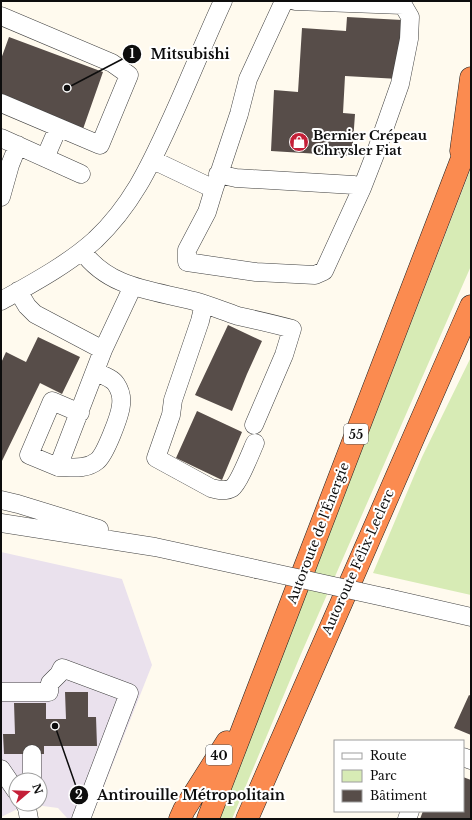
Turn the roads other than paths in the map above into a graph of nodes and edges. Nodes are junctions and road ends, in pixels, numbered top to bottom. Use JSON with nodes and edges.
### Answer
{"nodes":[{"id":1,"x":223,"y":1,"type":"edge"},
{"id":2,"x":284,"y":1,"type":"edge"},
{"id":3,"x":295,"y":1,"type":"edge"},
{"id":4,"x":403,"y":3,"type":"edge"},
{"id":5,"x":1,"y":16,"type":"edge"},
{"id":6,"x":471,"y":78,"type":"edge"},
{"id":7,"x":1,"y":103,"type":"edge"},
{"id":8,"x":58,"y":128,"type":"junction"},
{"id":9,"x":471,"y":135,"type":"edge"},
{"id":10,"x":1,"y":138,"type":"edge"},
{"id":11,"x":18,"y":145,"type":"junction"},
{"id":12,"x":45,"y":158,"type":"junction"},
{"id":13,"x":153,"y":160,"type":"junction"},
{"id":14,"x":458,"y":168,"type":"junction"},
{"id":15,"x":81,"y":174,"type":"dead end"},
{"id":16,"x":216,"y":182,"type":"junction"},
{"id":17,"x":362,"y":188,"type":"junction"},
{"id":18,"x":1,"y":197,"type":"edge"},
{"id":19,"x":82,"y":251,"type":"junction"},
{"id":20,"x":133,"y":286,"type":"junction"},
{"id":21,"x":18,"y":292,"type":"junction"},
{"id":22,"x":1,"y":301,"type":"edge"},
{"id":23,"x":204,"y":304,"type":"junction"},
{"id":24,"x":471,"y":306,"type":"edge"},
{"id":25,"x":103,"y":350,"type":"junction"},
{"id":26,"x":95,"y":372,"type":"junction"},
{"id":27,"x":80,"y":413,"type":"junction"},
{"id":28,"x":254,"y":424,"type":"dead end"},
{"id":29,"x":255,"y":443,"type":"dead end"},
{"id":30,"x":58,"y":467,"type":"junction"},
{"id":31,"x":1,"y":500,"type":"edge"},
{"id":32,"x":1,"y":522,"type":"edge"},
{"id":33,"x":155,"y":547,"type":"junction"},
{"id":34,"x":471,"y":617,"type":"edge"},
{"id":35,"x":1,"y":692,"type":"edge"},
{"id":36,"x":254,"y":700,"type":"junction"},
{"id":37,"x":32,"y":754,"type":"dead end"},
{"id":38,"x":1,"y":769,"type":"edge"},
{"id":39,"x":32,"y":772,"type":"edge"},
{"id":40,"x":8,"y":779,"type":"edge"},
{"id":41,"x":81,"y":819,"type":"edge"},
{"id":42,"x":180,"y":819,"type":"edge"},
{"id":43,"x":208,"y":819,"type":"edge"},
{"id":44,"x":247,"y":819,"type":"edge"}],
"edges":[{"from":1,"to":13,"type":"street"},
{"from":2,"to":16,"type":"street"},
{"from":3,"to":4,"type":"street"},
{"from":4,"to":17,"type":"street"},
{"from":5,"to":8,"type":"street"},
{"from":6,"to":14,"type":"highway"},
{"from":7,"to":8,"type":"street"},
{"from":8,"to":12,"type":"street"},
{"from":9,"to":14,"type":"highway","name":"Autoroute de l'Énergie","number":"55"},
{"from":10,"to":11,"type":"street"},
{"from":11,"to":12,"type":"street"},
{"from":11,"to":18,"type":"street"},
{"from":12,"to":15,"type":"street"},
{"from":13,"to":16,"type":"street"},
{"from":13,"to":19,"type":"street"},
{"from":14,"to":36,"type":"highway","name":"Autoroute de l'Énergie","number":"55"},
{"from":16,"to":17,"type":"street"},
{"from":16,"to":17,"type":"street"},
{"from":19,"to":20,"type":"street"},
{"from":19,"to":21,"type":"street"},
{"from":20,"to":23,"type":"street"},
{"from":20,"to":25,"type":"street"},
{"from":21,"to":22,"type":"street"},
{"from":21,"to":25,"type":"street"},
{"from":23,"to":28,"type":"street"},
{"from":23,"to":29,"type":"street"},
{"from":24,"to":44,"type":"highway","name":"Autoroute Félix-Leclerc"},
{"from":25,"to":26,"type":"street"},
{"from":26,"to":27,"type":"street"},
{"from":26,"to":30,"type":"street"},
{"from":27,"to":30,"type":"street"},
{"from":27,"to":30,"type":"street"},
{"from":31,"to":33,"type":"street"},
{"from":32,"to":33,"type":"street"},
{"from":33,"to":34,"type":"street","bridge":true},
{"from":35,"to":41,"type":"street"},
{"from":36,"to":42,"type":"highway","number":"40"},
{"from":36,"to":43,"type":"highway","name":"Autoroute de l'Énergie","number":"55"},
{"from":37,"to":39,"type":"street"},
{"from":38,"to":40,"type":"street"}]}
